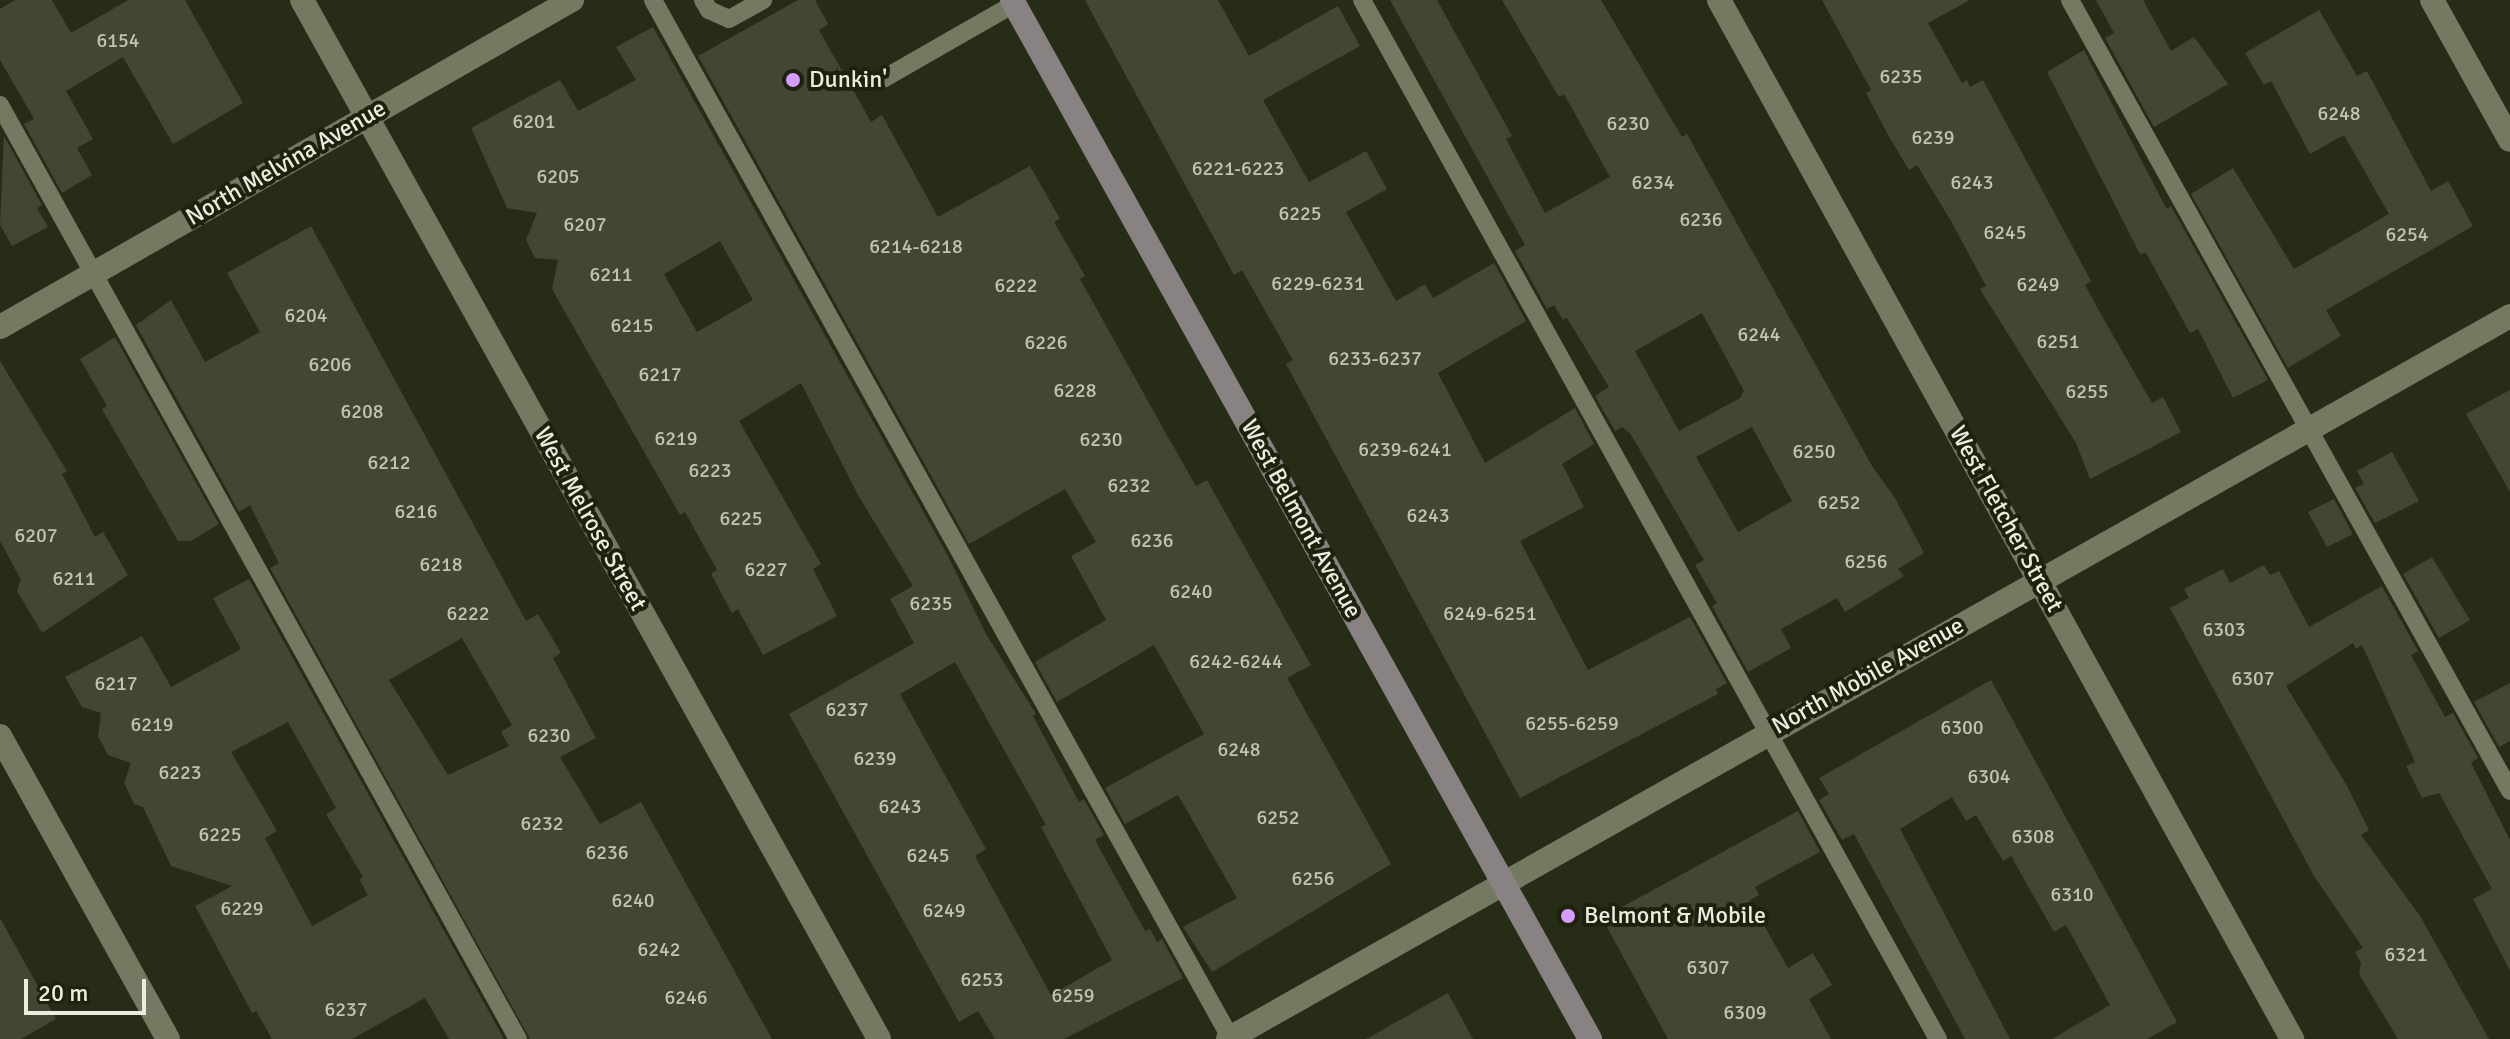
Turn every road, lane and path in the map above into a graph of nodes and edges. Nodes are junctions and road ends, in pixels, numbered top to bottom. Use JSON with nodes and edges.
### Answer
{"nodes":[{"id":1,"x":302,"y":0,"type":"edge"},
{"id":2,"x":572,"y":0,"type":"edge"},
{"id":3,"x":653,"y":0,"type":"edge"},
{"id":4,"x":703,"y":0,"type":"edge"},
{"id":5,"x":763,"y":0,"type":"edge"},
{"id":6,"x":1362,"y":0,"type":"edge"},
{"id":7,"x":1719,"y":0,"type":"edge"},
{"id":8,"x":2070,"y":0,"type":"edge"},
{"id":9,"x":2432,"y":0,"type":"edge"},
{"id":10,"x":1013,"y":2,"type":"edge"},
{"id":11,"x":883,"y":79,"type":"dead end"},
{"id":12,"x":0,"y":105,"type":"edge"},
{"id":13,"x":367,"y":117,"type":"junction"},
{"id":14,"x":2510,"y":140,"type":"edge"},
{"id":15,"x":93,"y":274,"type":"junction"},
{"id":16,"x":2510,"y":316,"type":"edge"},
{"id":17,"x":0,"y":327,"type":"edge"},
{"id":18,"x":2309,"y":429,"type":"junction"},
{"id":19,"x":2040,"y":580,"type":"junction"},
{"id":20,"x":1768,"y":732,"type":"junction"},
{"id":21,"x":0,"y":736,"type":"edge"},
{"id":22,"x":2510,"y":791,"type":"edge"},
{"id":23,"x":1502,"y":882,"type":"junction"},
{"id":24,"x":168,"y":1039,"type":"edge"},
{"id":25,"x":518,"y":1039,"type":"edge"},
{"id":26,"x":879,"y":1039,"type":"edge"},
{"id":27,"x":1230,"y":1039,"type":"edge"},
{"id":28,"x":1590,"y":1039,"type":"edge"},
{"id":29,"x":1938,"y":1039,"type":"edge"},
{"id":30,"x":2292,"y":1039,"type":"edge"}],
"edges":[{"from":1,"to":13,"type":"street","name":"West Melrose Street"},
{"from":2,"to":13,"type":"street","name":"North Melvina Avenue"},
{"from":3,"to":27,"type":"lane"},
{"from":4,"to":5,"type":"lane"},
{"from":6,"to":20,"type":"lane"},
{"from":7,"to":19,"type":"street","name":"West Fletcher Street"},
{"from":8,"to":18,"type":"lane"},
{"from":9,"to":14,"type":"street"},
{"from":10,"to":11,"type":"lane"},
{"from":10,"to":23,"type":"main road","name":"West Belmont Avenue"},
{"from":12,"to":15,"type":"lane"},
{"from":13,"to":15,"type":"street","name":"North Melvina Avenue"},
{"from":13,"to":26,"type":"street","name":"West Melrose Street"},
{"from":15,"to":17,"type":"street","name":"North Melvina Avenue"},
{"from":15,"to":25,"type":"lane"},
{"from":16,"to":18,"type":"street","name":"North Mobile Avenue"},
{"from":18,"to":19,"type":"street","name":"North Mobile Avenue"},
{"from":18,"to":22,"type":"lane"},
{"from":19,"to":20,"type":"street","name":"North Mobile Avenue"},
{"from":19,"to":30,"type":"street","name":"West Fletcher Street"},
{"from":20,"to":23,"type":"street","name":"North Mobile Avenue"},
{"from":20,"to":29,"type":"lane"},
{"from":21,"to":24,"type":"street"},
{"from":23,"to":27,"type":"street","name":"North Mobile Avenue"},
{"from":23,"to":28,"type":"main road","name":"West Belmont Avenue"}]}
